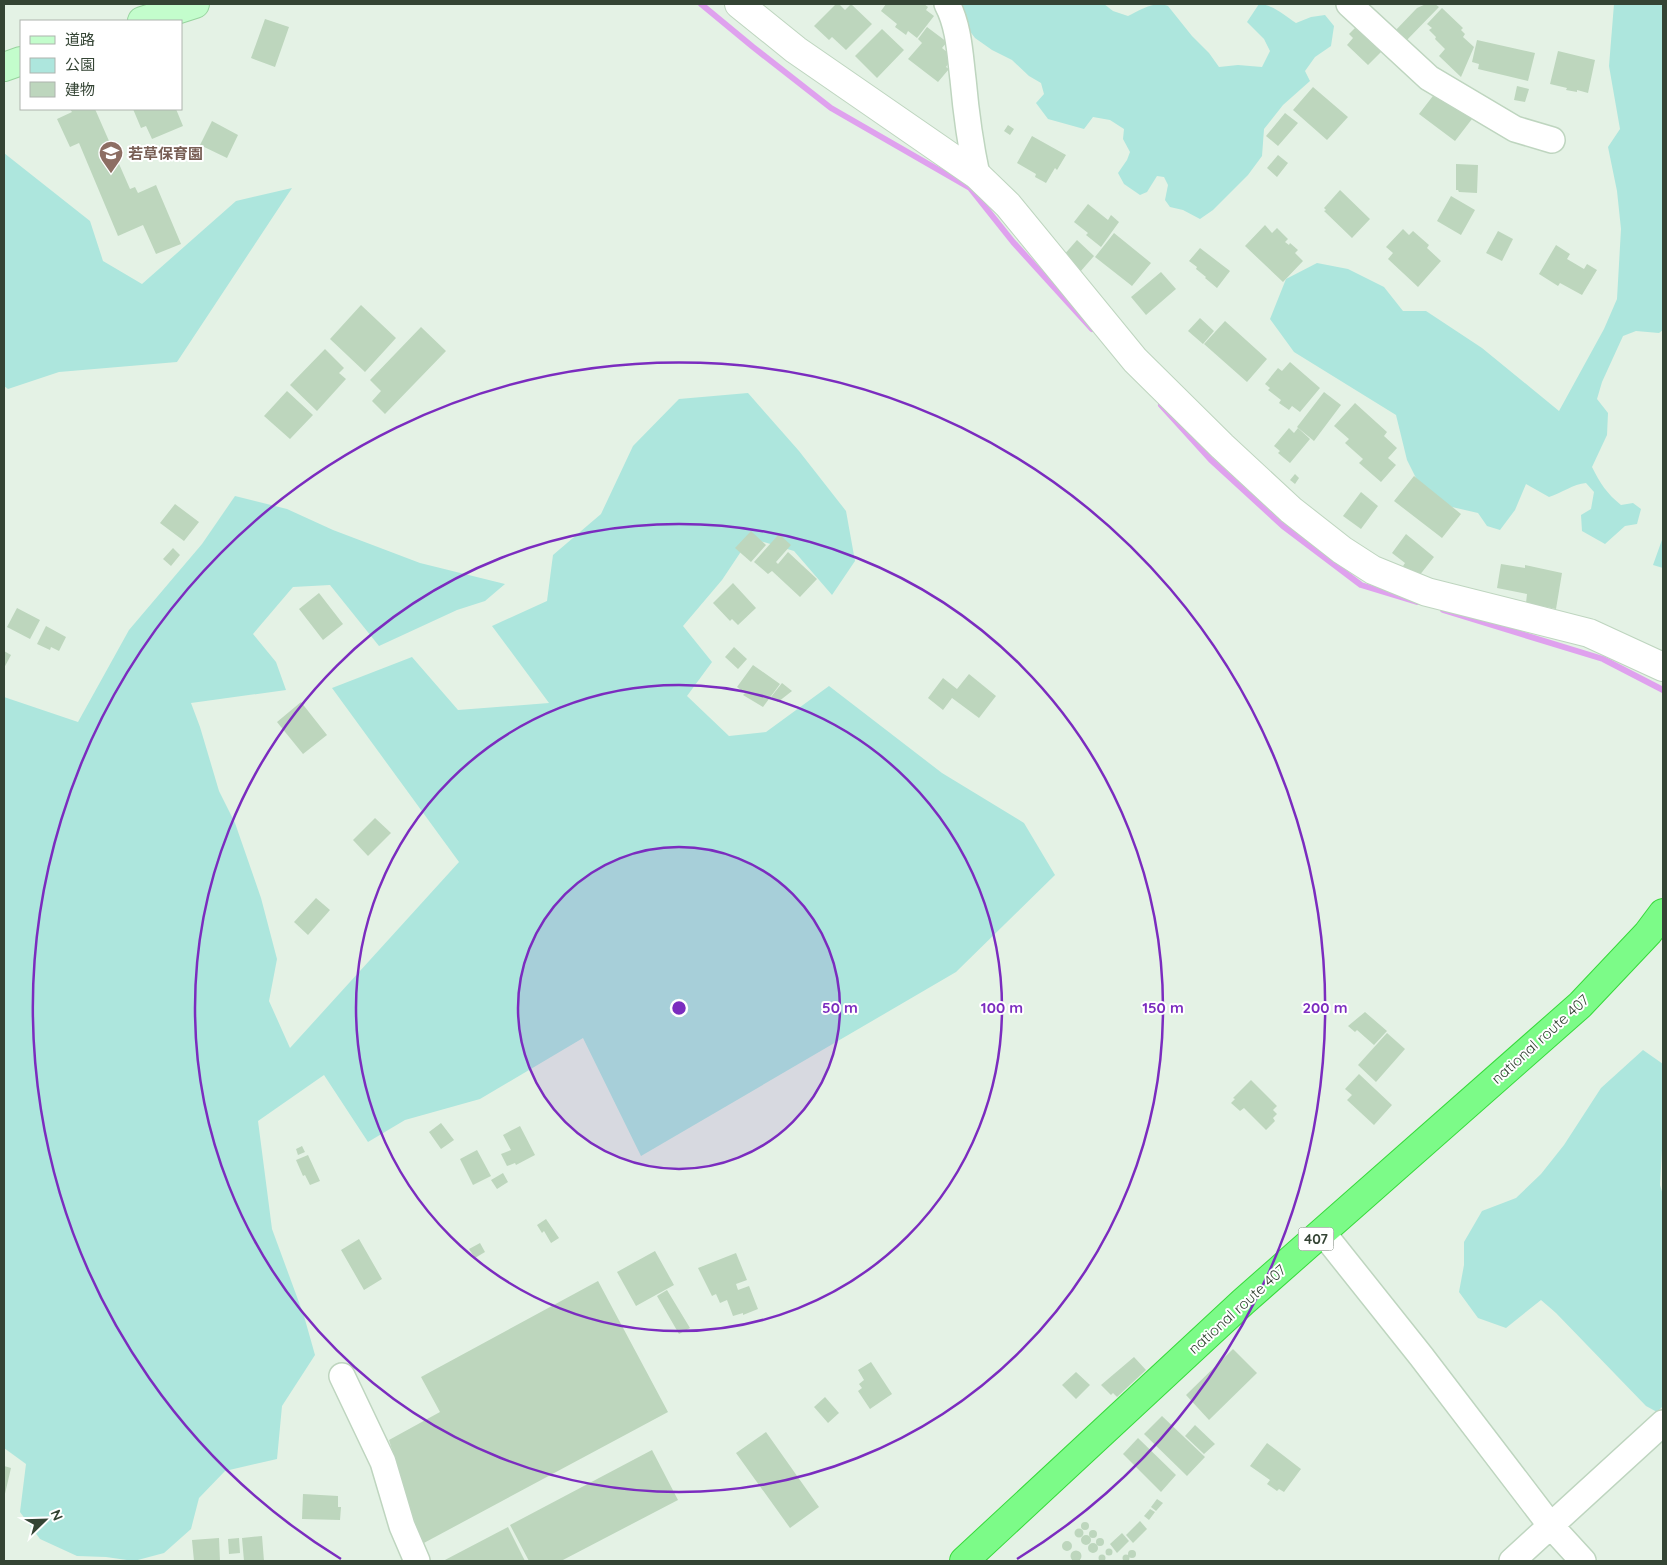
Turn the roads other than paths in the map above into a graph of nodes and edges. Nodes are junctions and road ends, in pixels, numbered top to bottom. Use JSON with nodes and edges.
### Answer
{"nodes":[{"id":1,"x":195,"y":4,"type":"edge"},
{"id":2,"x":739,"y":4,"type":"edge"},
{"id":3,"x":947,"y":4,"type":"edge"},
{"id":4,"x":1349,"y":4,"type":"edge"},
{"id":5,"x":145,"y":20,"type":"edge"},
{"id":6,"x":20,"y":61,"type":"edge"},
{"id":7,"x":4,"y":67,"type":"edge"},
{"id":8,"x":1552,"y":140,"type":"dead end"},
{"id":9,"x":977,"y":175,"type":"junction"},
{"id":10,"x":1663,"y":667,"type":"edge"},
{"id":11,"x":1663,"y":913,"type":"edge"},
{"id":12,"x":1323,"y":1233,"type":"junction"},
{"id":13,"x":342,"y":1376,"type":"dead end"},
{"id":14,"x":1663,"y":1424,"type":"edge"},
{"id":15,"x":1551,"y":1526,"type":"junction"},
{"id":16,"x":417,"y":1561,"type":"edge"},
{"id":17,"x":964,"y":1561,"type":"edge"},
{"id":18,"x":1512,"y":1561,"type":"edge"},
{"id":19,"x":1583,"y":1561,"type":"edge"}],
"edges":[{"from":1,"to":5,"type":"main road"},
{"from":2,"to":9,"type":"street"},
{"from":3,"to":9,"type":"street"},
{"from":4,"to":8,"type":"street"},
{"from":6,"to":7,"type":"main road"},
{"from":9,"to":10,"type":"street"},
{"from":11,"to":12,"type":"highway","name":"national route 407","number":"407"},
{"from":12,"to":15,"type":"street"},
{"from":12,"to":17,"type":"highway","name":"national route 407","number":"407"},
{"from":13,"to":16,"type":"street"},
{"from":14,"to":15,"type":"street"},
{"from":15,"to":18,"type":"street"},
{"from":15,"to":19,"type":"street"}]}
